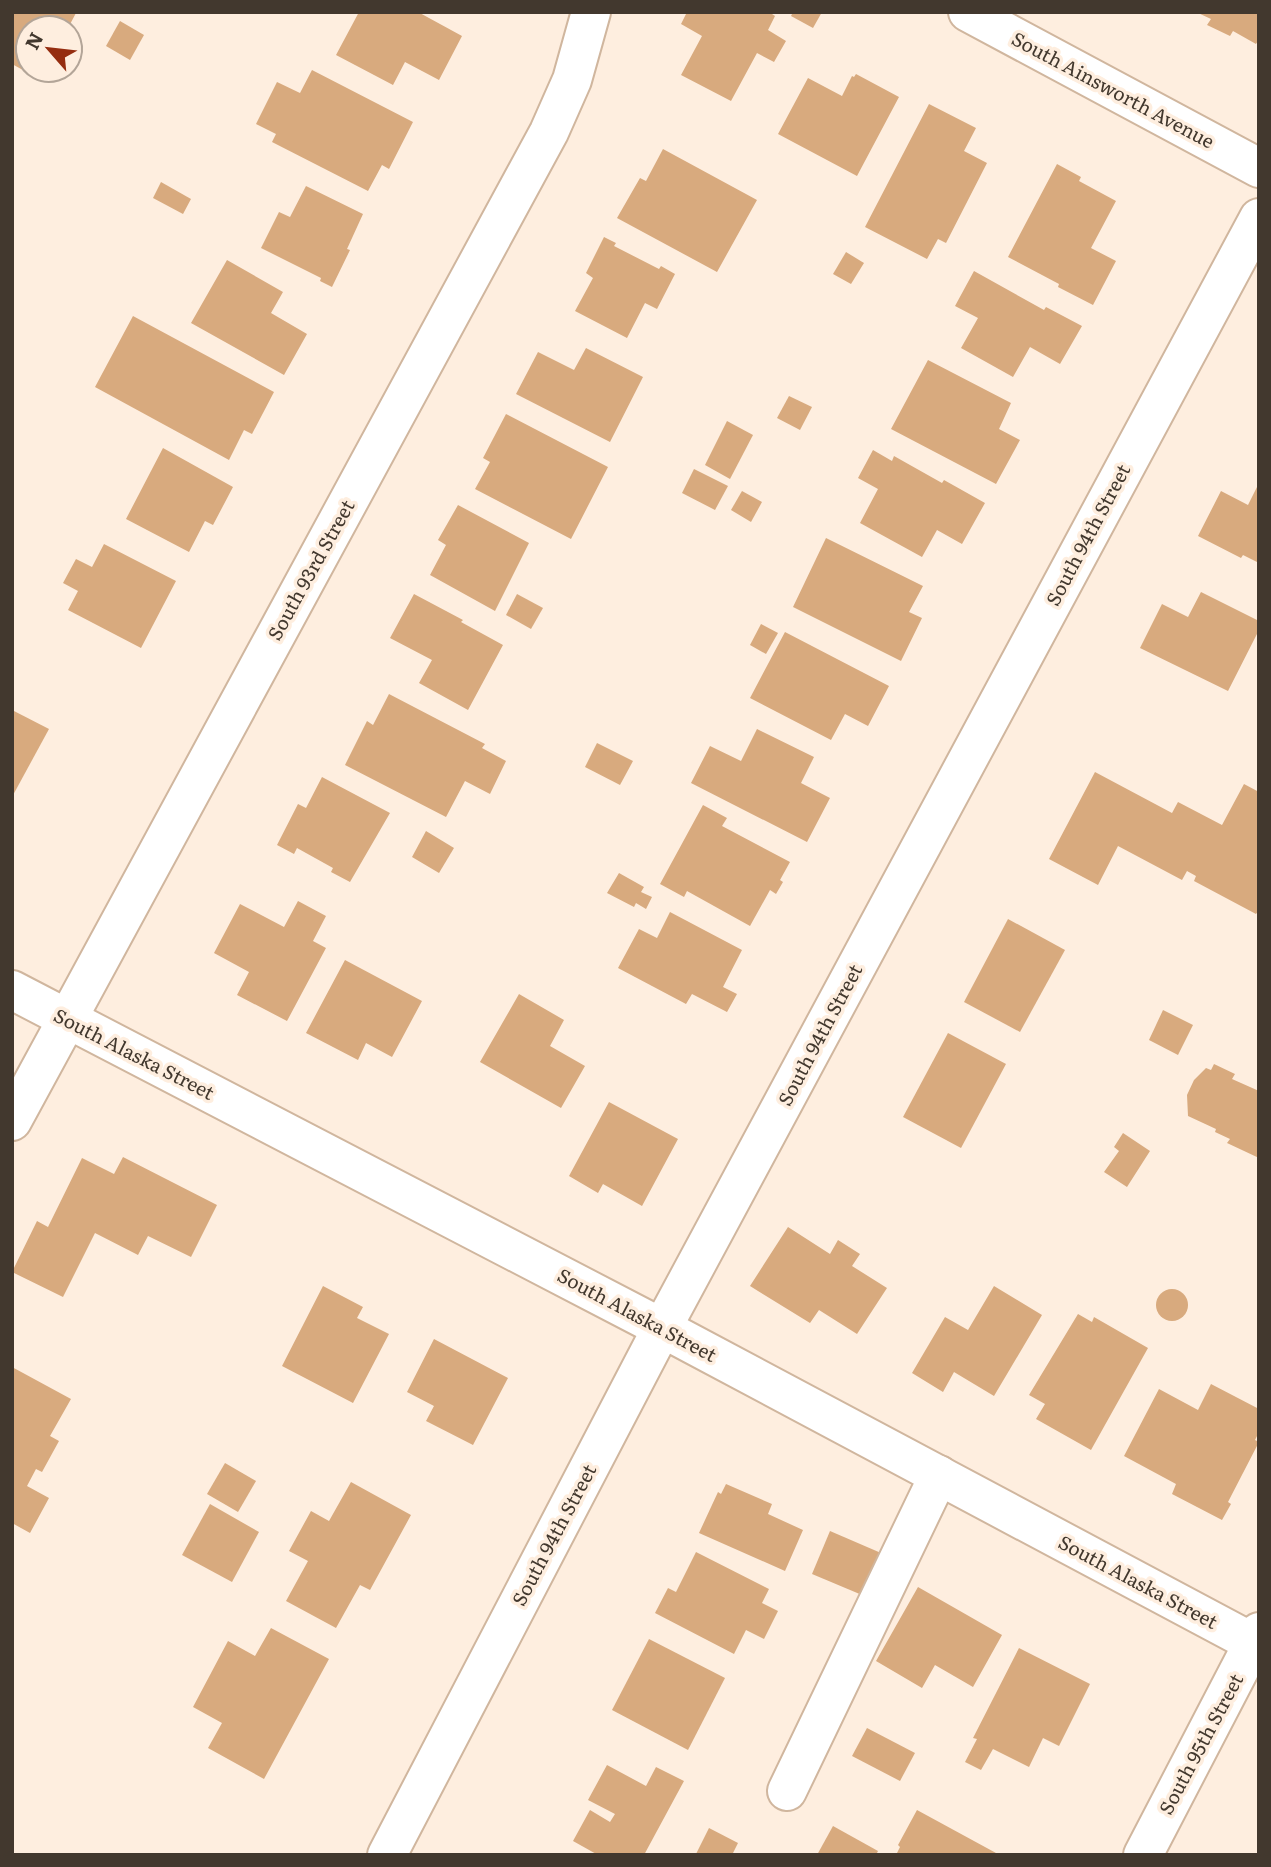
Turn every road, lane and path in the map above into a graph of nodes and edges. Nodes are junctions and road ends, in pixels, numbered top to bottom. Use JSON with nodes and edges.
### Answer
{"nodes":[{"id":1,"x":591,"y":12,"type":"edge"},
{"id":2,"x":968,"y":12,"type":"edge"},
{"id":3,"x":1259,"y":168,"type":"edge"},
{"id":4,"x":1259,"y":218,"type":"edge"},
{"id":5,"x":12,"y":990,"type":"edge"},
{"id":6,"x":66,"y":1019,"type":"junction"},
{"id":7,"x":12,"y":1121,"type":"edge"},
{"id":8,"x":662,"y":1328,"type":"junction"},
{"id":9,"x":939,"y":1475,"type":"junction"},
{"id":10,"x":1257,"y":1641,"type":"edge"},
{"id":11,"x":787,"y":1791,"type":"dead end"},
{"id":12,"x":387,"y":1855,"type":"edge"},
{"id":13,"x":1143,"y":1855,"type":"edge"}],
"edges":[{"from":1,"to":6,"type":"street","name":"South 93rd Street"},
{"from":2,"to":3,"type":"street","name":"South Ainsworth Avenue"},
{"from":4,"to":8,"type":"street","name":"South 94th Street"},
{"from":5,"to":6,"type":"street","name":"South Alaska Street"},
{"from":6,"to":7,"type":"street","name":"South 93rd Street"},
{"from":6,"to":8,"type":"street","name":"South Alaska Street"},
{"from":8,"to":9,"type":"street","name":"South Alaska Street"},
{"from":8,"to":12,"type":"street","name":"South 94th Street"},
{"from":9,"to":10,"type":"street","name":"South Alaska Street"},
{"from":9,"to":11,"type":"street"},
{"from":10,"to":13,"type":"street","name":"South 95th Street"}]}
